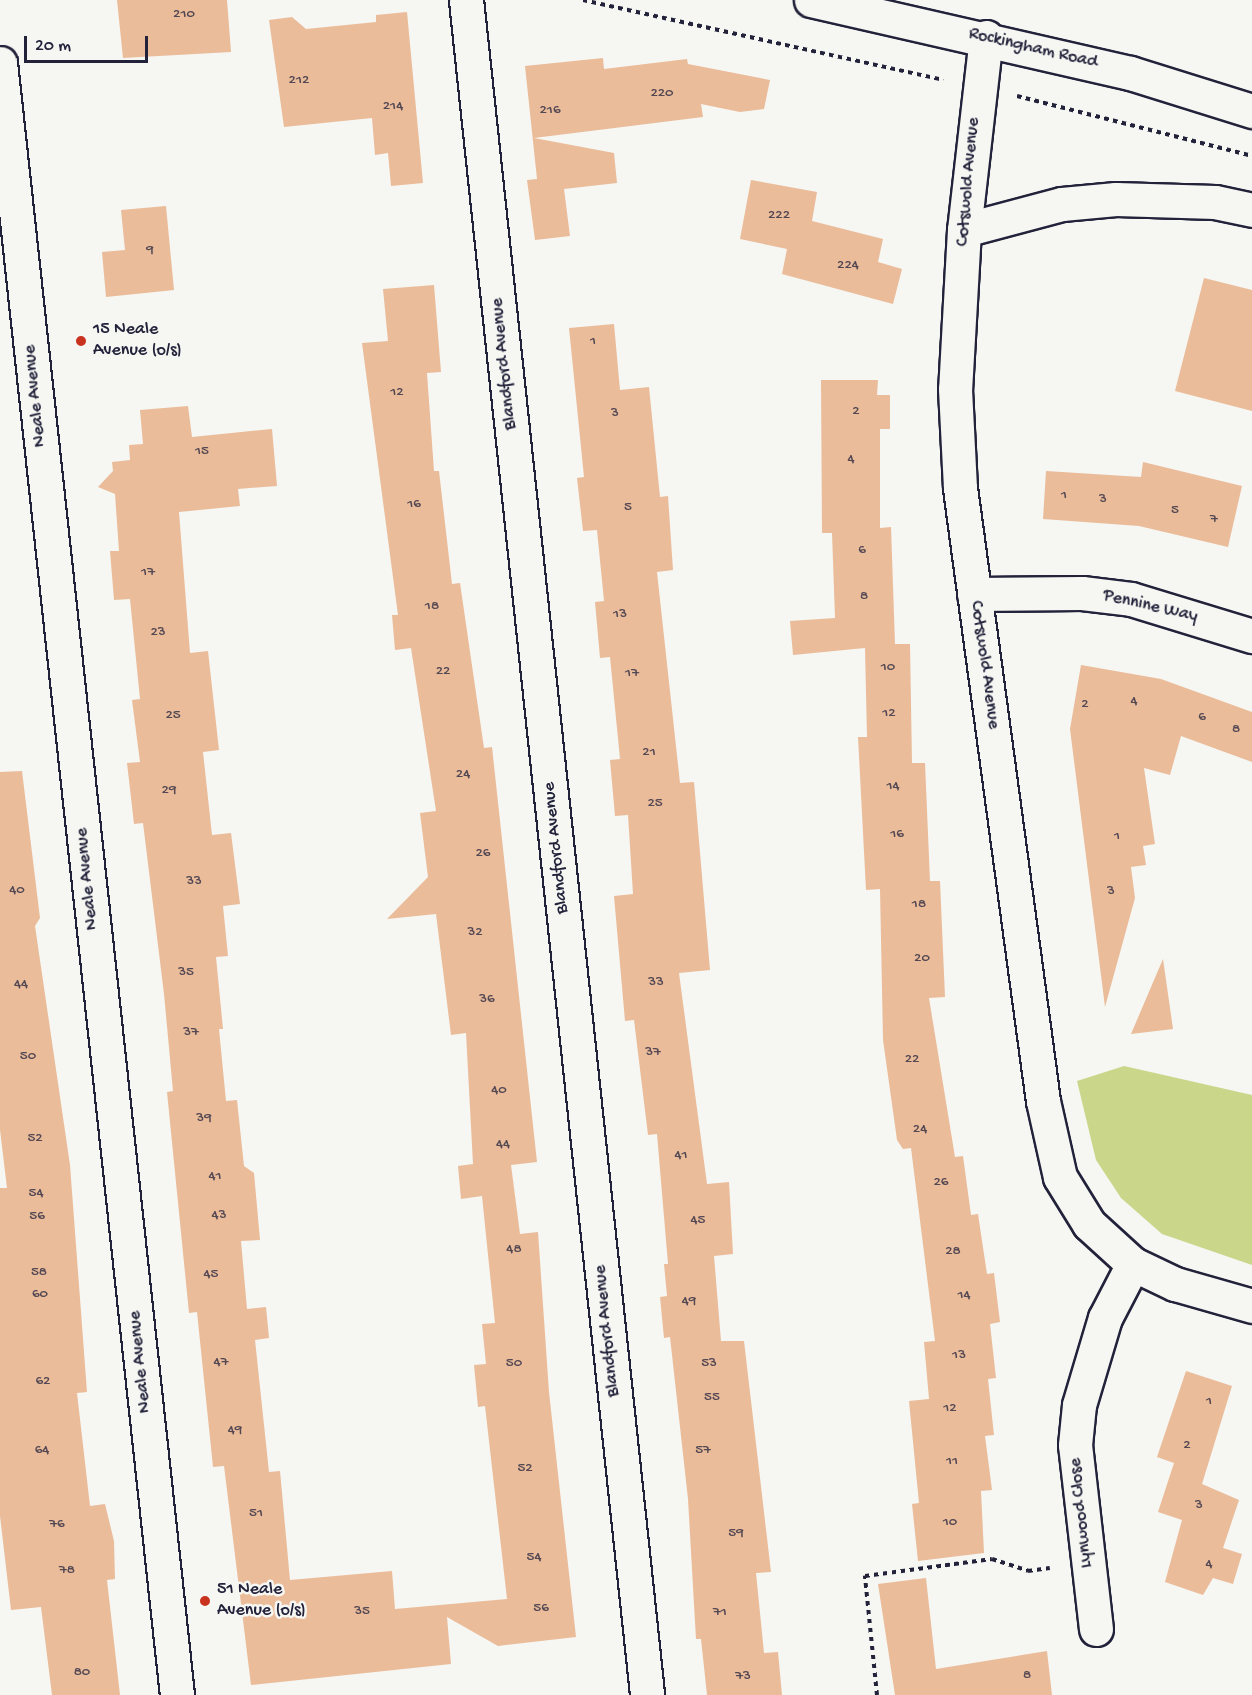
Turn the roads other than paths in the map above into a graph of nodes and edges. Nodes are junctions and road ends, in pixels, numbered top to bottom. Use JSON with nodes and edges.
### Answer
{"nodes":[{"id":1,"x":466,"y":0,"type":"edge"},
{"id":2,"x":811,"y":0,"type":"edge"},
{"id":3,"x":986,"y":37,"type":"junction"},
{"id":4,"x":0,"y":63,"type":"edge"},
{"id":5,"x":1252,"y":111,"type":"edge"},
{"id":6,"x":1252,"y":210,"type":"edge"},
{"id":7,"x":963,"y":230,"type":"junction"},
{"id":8,"x":974,"y":594,"type":"junction"},
{"id":9,"x":1252,"y":636,"type":"edge"},
{"id":10,"x":1133,"y":1264,"type":"junction"},
{"id":11,"x":1252,"y":1306,"type":"edge"},
{"id":12,"x":1096,"y":1629,"type":"dead end"},
{"id":13,"x":177,"y":1695,"type":"edge"},
{"id":14,"x":647,"y":1695,"type":"edge"}],
"edges":[{"from":1,"to":14,"type":"street","name":"Blandford Avenue"},
{"from":2,"to":3,"type":"street","name":"Rockingham Road"},
{"from":3,"to":5,"type":"street","name":"Rockingham Road"},
{"from":3,"to":7,"type":"street","name":"Cotswold Avenue"},
{"from":4,"to":13,"type":"street","name":"Neale Avenue"},
{"from":6,"to":7,"type":"street"},
{"from":7,"to":8,"type":"street","name":"Cotswold Avenue"},
{"from":8,"to":9,"type":"street","name":"Pennine Way"},
{"from":8,"to":10,"type":"street","name":"Cotswold Avenue"},
{"from":10,"to":11,"type":"street"},
{"from":10,"to":12,"type":"street","name":"Lynwood Close"}]}
